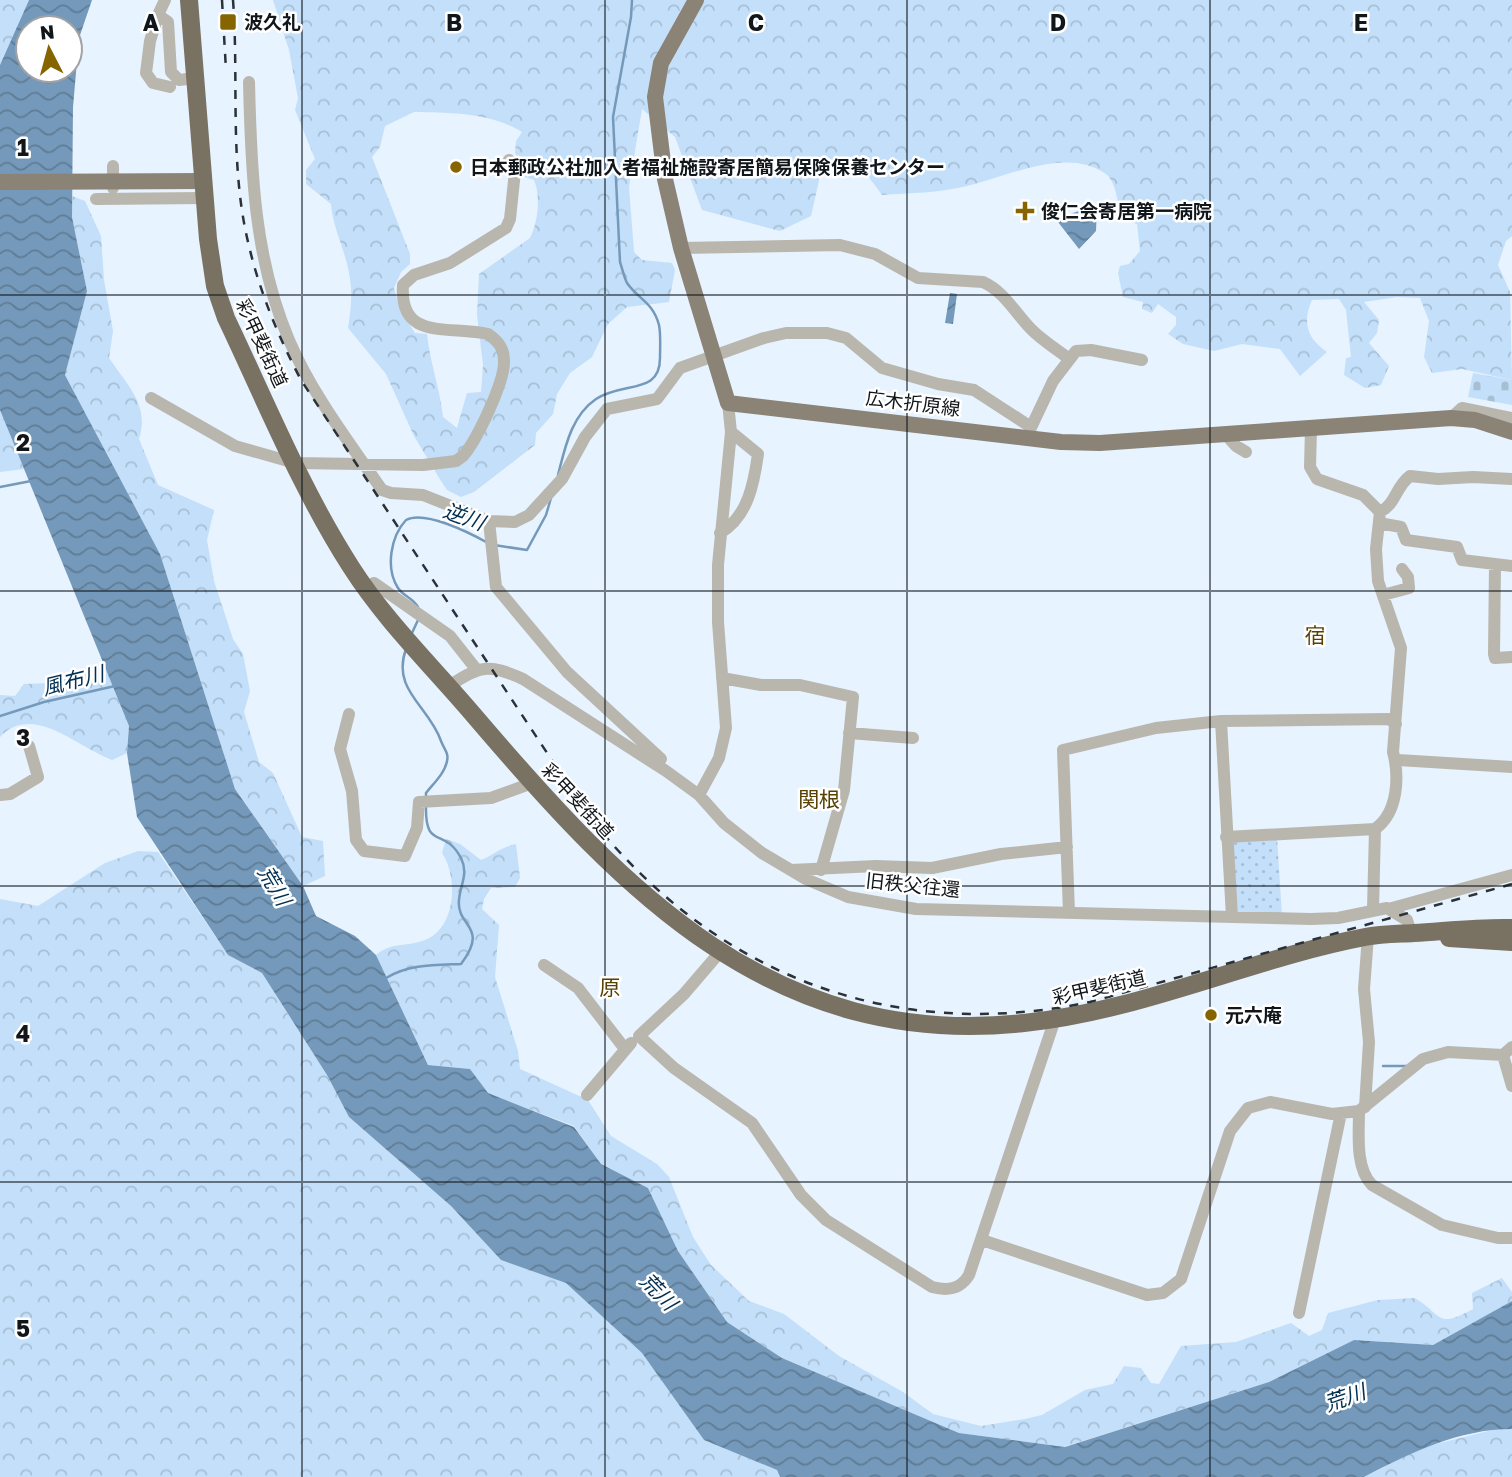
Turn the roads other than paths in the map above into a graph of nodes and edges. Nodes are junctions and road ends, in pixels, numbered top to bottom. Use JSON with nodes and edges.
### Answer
{"nodes":[{"id":1,"x":165,"y":0,"type":"edge"},
{"id":2,"x":190,"y":0,"type":"edge"},
{"id":3,"x":696,"y":0,"type":"edge"},
{"id":4,"x":159,"y":15,"type":"junction"},
{"id":5,"x":195,"y":78,"type":"junction"},
{"id":6,"x":249,"y":82,"type":"dead end"},
{"id":7,"x":170,"y":87,"type":"dead end"},
{"id":8,"x":509,"y":160,"type":"dead end"},
{"id":9,"x":116,"y":174,"type":"junction"},
{"id":10,"x":0,"y":182,"type":"edge"},
{"id":11,"x":204,"y":189,"type":"junction"},
{"id":12,"x":96,"y":199,"type":"dead end"},
{"id":13,"x":113,"y":199,"type":"junction"},
{"id":14,"x":681,"y":248,"type":"junction"},
{"id":15,"x":714,"y":356,"type":"junction"},
{"id":16,"x":1068,"y":358,"type":"junction"},
{"id":17,"x":1142,"y":360,"type":"dead end"},
{"id":18,"x":151,"y":398,"type":"dead end"},
{"id":19,"x":728,"y":403,"type":"junction"},
{"id":20,"x":1451,"y":418,"type":"junction"},
{"id":21,"x":1512,"y":418,"type":"edge"},
{"id":22,"x":1311,"y":429,"type":"junction"},
{"id":23,"x":731,"y":432,"type":"junction"},
{"id":24,"x":1029,"y":432,"type":"junction"},
{"id":25,"x":1512,"y":432,"type":"edge"},
{"id":26,"x":1227,"y":436,"type":"junction"},
{"id":27,"x":1246,"y":452,"type":"dead end"},
{"id":28,"x":295,"y":463,"type":"junction"},
{"id":29,"x":364,"y":463,"type":"junction"},
{"id":30,"x":1512,"y":479,"type":"edge"},
{"id":31,"x":1379,"y":518,"type":"junction"},
{"id":32,"x":489,"y":521,"type":"junction"},
{"id":33,"x":720,"y":533,"type":"junction"},
{"id":34,"x":1495,"y":564,"type":"junction"},
{"id":35,"x":1512,"y":566,"type":"edge"},
{"id":36,"x":1402,"y":569,"type":"dead end"},
{"id":37,"x":374,"y":583,"type":"dead end"},
{"id":38,"x":1383,"y":595,"type":"junction"},
{"id":39,"x":1512,"y":657,"type":"edge"},
{"id":40,"x":475,"y":669,"type":"junction"},
{"id":41,"x":722,"y":678,"type":"junction"},
{"id":42,"x":449,"y":686,"type":"junction"},
{"id":43,"x":349,"y":714,"type":"dead end"},
{"id":44,"x":1220,"y":721,"type":"junction"},
{"id":45,"x":1396,"y":724,"type":"junction"},
{"id":46,"x":849,"y":733,"type":"junction"},
{"id":47,"x":913,"y":738,"type":"dead end"},
{"id":48,"x":29,"y":746,"type":"dead end"},
{"id":49,"x":1398,"y":760,"type":"junction"},
{"id":50,"x":1512,"y":767,"type":"edge"},
{"id":51,"x":531,"y":783,"type":"junction"},
{"id":52,"x":683,"y":783,"type":"junction"},
{"id":53,"x":0,"y":795,"type":"edge"},
{"id":54,"x":699,"y":795,"type":"junction"},
{"id":55,"x":1375,"y":829,"type":"junction"},
{"id":56,"x":1226,"y":837,"type":"junction"},
{"id":57,"x":1067,"y":847,"type":"junction"},
{"id":58,"x":791,"y":870,"type":"junction"},
{"id":59,"x":821,"y":870,"type":"junction"},
{"id":60,"x":1512,"y":875,"type":"edge"},
{"id":61,"x":1392,"y":908,"type":"junction"},
{"id":62,"x":1373,"y":909,"type":"junction"},
{"id":63,"x":1069,"y":913,"type":"junction"},
{"id":64,"x":1232,"y":917,"type":"junction"},
{"id":65,"x":1512,"y":928,"type":"edge"},
{"id":66,"x":1411,"y":933,"type":"junction"},
{"id":67,"x":1367,"y":936,"type":"junction"},
{"id":68,"x":1512,"y":942,"type":"edge"},
{"id":69,"x":720,"y":952,"type":"junction"},
{"id":70,"x":544,"y":965,"type":"dead end"},
{"id":71,"x":1055,"y":1019,"type":"junction"},
{"id":72,"x":639,"y":1036,"type":"junction"},
{"id":73,"x":625,"y":1049,"type":"junction"},
{"id":74,"x":1507,"y":1051,"type":"edge"},
{"id":75,"x":1512,"y":1086,"type":"edge"},
{"id":76,"x":587,"y":1095,"type":"dead end"},
{"id":77,"x":1362,"y":1109,"type":"junction"},
{"id":78,"x":1341,"y":1113,"type":"junction"},
{"id":79,"x":1512,"y":1238,"type":"edge"},
{"id":80,"x":982,"y":1240,"type":"junction"},
{"id":81,"x":1299,"y":1313,"type":"dead end"}],
"edges":[{"from":1,"to":4,"type":"street"},
{"from":2,"to":5,"type":"highway","name":"彩甲斐街道"},
{"from":3,"to":14,"type":"main road"},
{"from":4,"to":5,"type":"street"},
{"from":4,"to":7,"type":"street"},
{"from":5,"to":11,"type":"highway","name":"彩甲斐街道"},
{"from":6,"to":29,"type":"street"},
{"from":8,"to":29,"type":"street"},
{"from":9,"to":10,"type":"main road"},
{"from":9,"to":11,"type":"main road"},
{"from":9,"to":13,"type":"street"},
{"from":11,"to":13,"type":"street"},
{"from":11,"to":28,"type":"highway","name":"彩甲斐街道"},
{"from":12,"to":13,"type":"street"},
{"from":14,"to":15,"type":"main road"},
{"from":14,"to":16,"type":"street"},
{"from":15,"to":19,"type":"main road"},
{"from":15,"to":24,"type":"street"},
{"from":15,"to":32,"type":"street"},
{"from":16,"to":17,"type":"street"},
{"from":16,"to":24,"type":"street"},
{"from":18,"to":28,"type":"street"},
{"from":19,"to":23,"type":"street"},
{"from":19,"to":24,"type":"main road","name":"広木折原線"},
{"from":20,"to":21,"type":"street"},
{"from":20,"to":22,"type":"main road","name":"広木折原線"},
{"from":20,"to":25,"type":"main road","name":"広木折原線"},
{"from":22,"to":26,"type":"main road","name":"広木折原線"},
{"from":22,"to":31,"type":"street"},
{"from":23,"to":33,"type":"street"},
{"from":23,"to":33,"type":"street"},
{"from":24,"to":26,"type":"main road","name":"広木折原線"},
{"from":26,"to":27,"type":"street"},
{"from":28,"to":29,"type":"street"},
{"from":28,"to":42,"type":"highway","name":"彩甲斐街道"},
{"from":29,"to":32,"type":"street"},
{"from":30,"to":31,"type":"street"},
{"from":31,"to":34,"type":"street"},
{"from":31,"to":38,"type":"street"},
{"from":32,"to":52,"type":"street"},
{"from":33,"to":41,"type":"street"},
{"from":34,"to":35,"type":"street"},
{"from":34,"to":39,"type":"street"},
{"from":36,"to":38,"type":"street"},
{"from":37,"to":40,"type":"street"},
{"from":38,"to":45,"type":"street"},
{"from":40,"to":42,"type":"street"},
{"from":40,"to":52,"type":"street","name":"旧秩父往還"},
{"from":41,"to":46,"type":"street"},
{"from":41,"to":54,"type":"street"},
{"from":42,"to":51,"type":"highway","name":"彩甲斐街道"},
{"from":43,"to":51,"type":"street"},
{"from":44,"to":45,"type":"street"},
{"from":44,"to":56,"type":"street"},
{"from":44,"to":57,"type":"street"},
{"from":45,"to":49,"type":"street"},
{"from":46,"to":47,"type":"street"},
{"from":46,"to":59,"type":"street"},
{"from":48,"to":53,"type":"street"},
{"from":49,"to":50,"type":"street"},
{"from":49,"to":55,"type":"street"},
{"from":51,"to":69,"type":"highway","name":"彩甲斐街道"},
{"from":52,"to":54,"type":"street","name":"旧秩父往還"},
{"from":54,"to":58,"type":"street","name":"旧秩父往還"},
{"from":55,"to":56,"type":"street"},
{"from":55,"to":62,"type":"street"},
{"from":56,"to":64,"type":"street"},
{"from":57,"to":59,"type":"street"},
{"from":57,"to":63,"type":"street"},
{"from":58,"to":59,"type":"street"},
{"from":58,"to":63,"type":"street","name":"旧秩父往還"},
{"from":60,"to":61,"type":"street","name":"旧秩父往還"},
{"from":61,"to":62,"type":"street","name":"旧秩父往還"},
{"from":61,"to":66,"type":"street"},
{"from":62,"to":64,"type":"street","name":"旧秩父往還"},
{"from":63,"to":64,"type":"street","name":"旧秩父往還"},
{"from":65,"to":66,"type":"highway","name":"彩甲斐街道"},
{"from":66,"to":67,"type":"highway","name":"彩甲斐街道"},
{"from":66,"to":68,"type":"highway","name":"彩甲斐街道"},
{"from":67,"to":71,"type":"highway","name":"彩甲斐街道"},
{"from":67,"to":77,"type":"street"},
{"from":69,"to":71,"type":"highway","name":"彩甲斐街道"},
{"from":69,"to":72,"type":"street"},
{"from":70,"to":73,"type":"street"},
{"from":71,"to":80,"type":"street"},
{"from":72,"to":73,"type":"street"},
{"from":72,"to":80,"type":"street"},
{"from":73,"to":76,"type":"street"},
{"from":74,"to":75,"type":"street"},
{"from":74,"to":77,"type":"street"},
{"from":77,"to":78,"type":"street"},
{"from":77,"to":79,"type":"street"},
{"from":78,"to":80,"type":"street"},
{"from":78,"to":81,"type":"street"}]}
